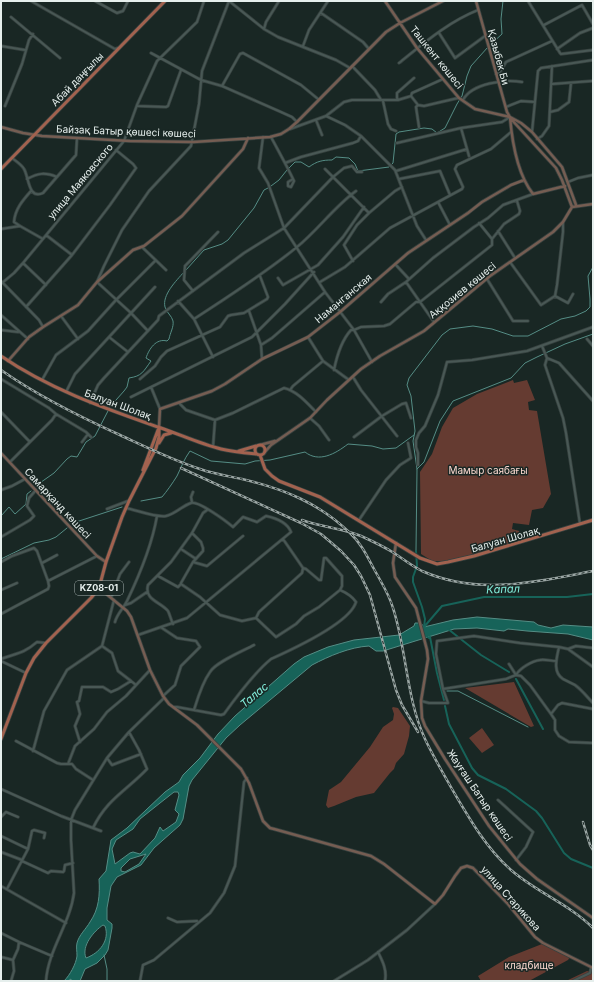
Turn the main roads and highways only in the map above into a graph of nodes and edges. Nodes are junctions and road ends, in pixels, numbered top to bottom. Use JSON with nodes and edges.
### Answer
{"nodes":[{"id":1,"x":165,"y":1,"type":"edge"},
{"id":2,"x":1,"y":169,"type":"edge"},
{"id":3,"x":1,"y":356,"type":"edge"},
{"id":4,"x":159,"y":427,"type":"junction"},
{"id":5,"x":174,"y":433,"type":"junction"},
{"id":6,"x":259,"y":445,"type":"junction"},
{"id":7,"x":156,"y":448,"type":"junction"},
{"id":8,"x":235,"y":451,"type":"junction"},
{"id":9,"x":261,"y":454,"type":"junction"},
{"id":10,"x":140,"y":479,"type":"junction"},
{"id":11,"x":593,"y":520,"type":"edge"},
{"id":12,"x":1,"y":739,"type":"edge"}],
"edges":[{"from":1,"to":2,"type":"main road","name":"Абай даңғылы"},
{"from":3,"to":4,"type":"main road","name":"Балуан Шолақ"},
{"from":4,"to":5,"type":"main road","name":"Балуан Шолақ"},
{"from":4,"to":7,"type":"main road","number":"KZ08-01"},
{"from":4,"to":10,"type":"main road","number":"KZ08-01"},
{"from":5,"to":7,"type":"main road","number":"KZ08-01"},
{"from":5,"to":8,"type":"main road","name":"Балуан Шолақ"},
{"from":6,"to":8,"type":"main road","name":"Балуан Шолақ"},
{"from":6,"to":9,"type":"main road"},
{"from":6,"to":9,"type":"main road"},
{"from":7,"to":10,"type":"main road","number":"KZ08-01"},
{"from":8,"to":9,"type":"main road","name":"Балуан Шолақ"},
{"from":9,"to":11,"type":"main road","name":"Балуан Шолақ"},
{"from":10,"to":12,"type":"main road","number":"KZ08-01"}]}
